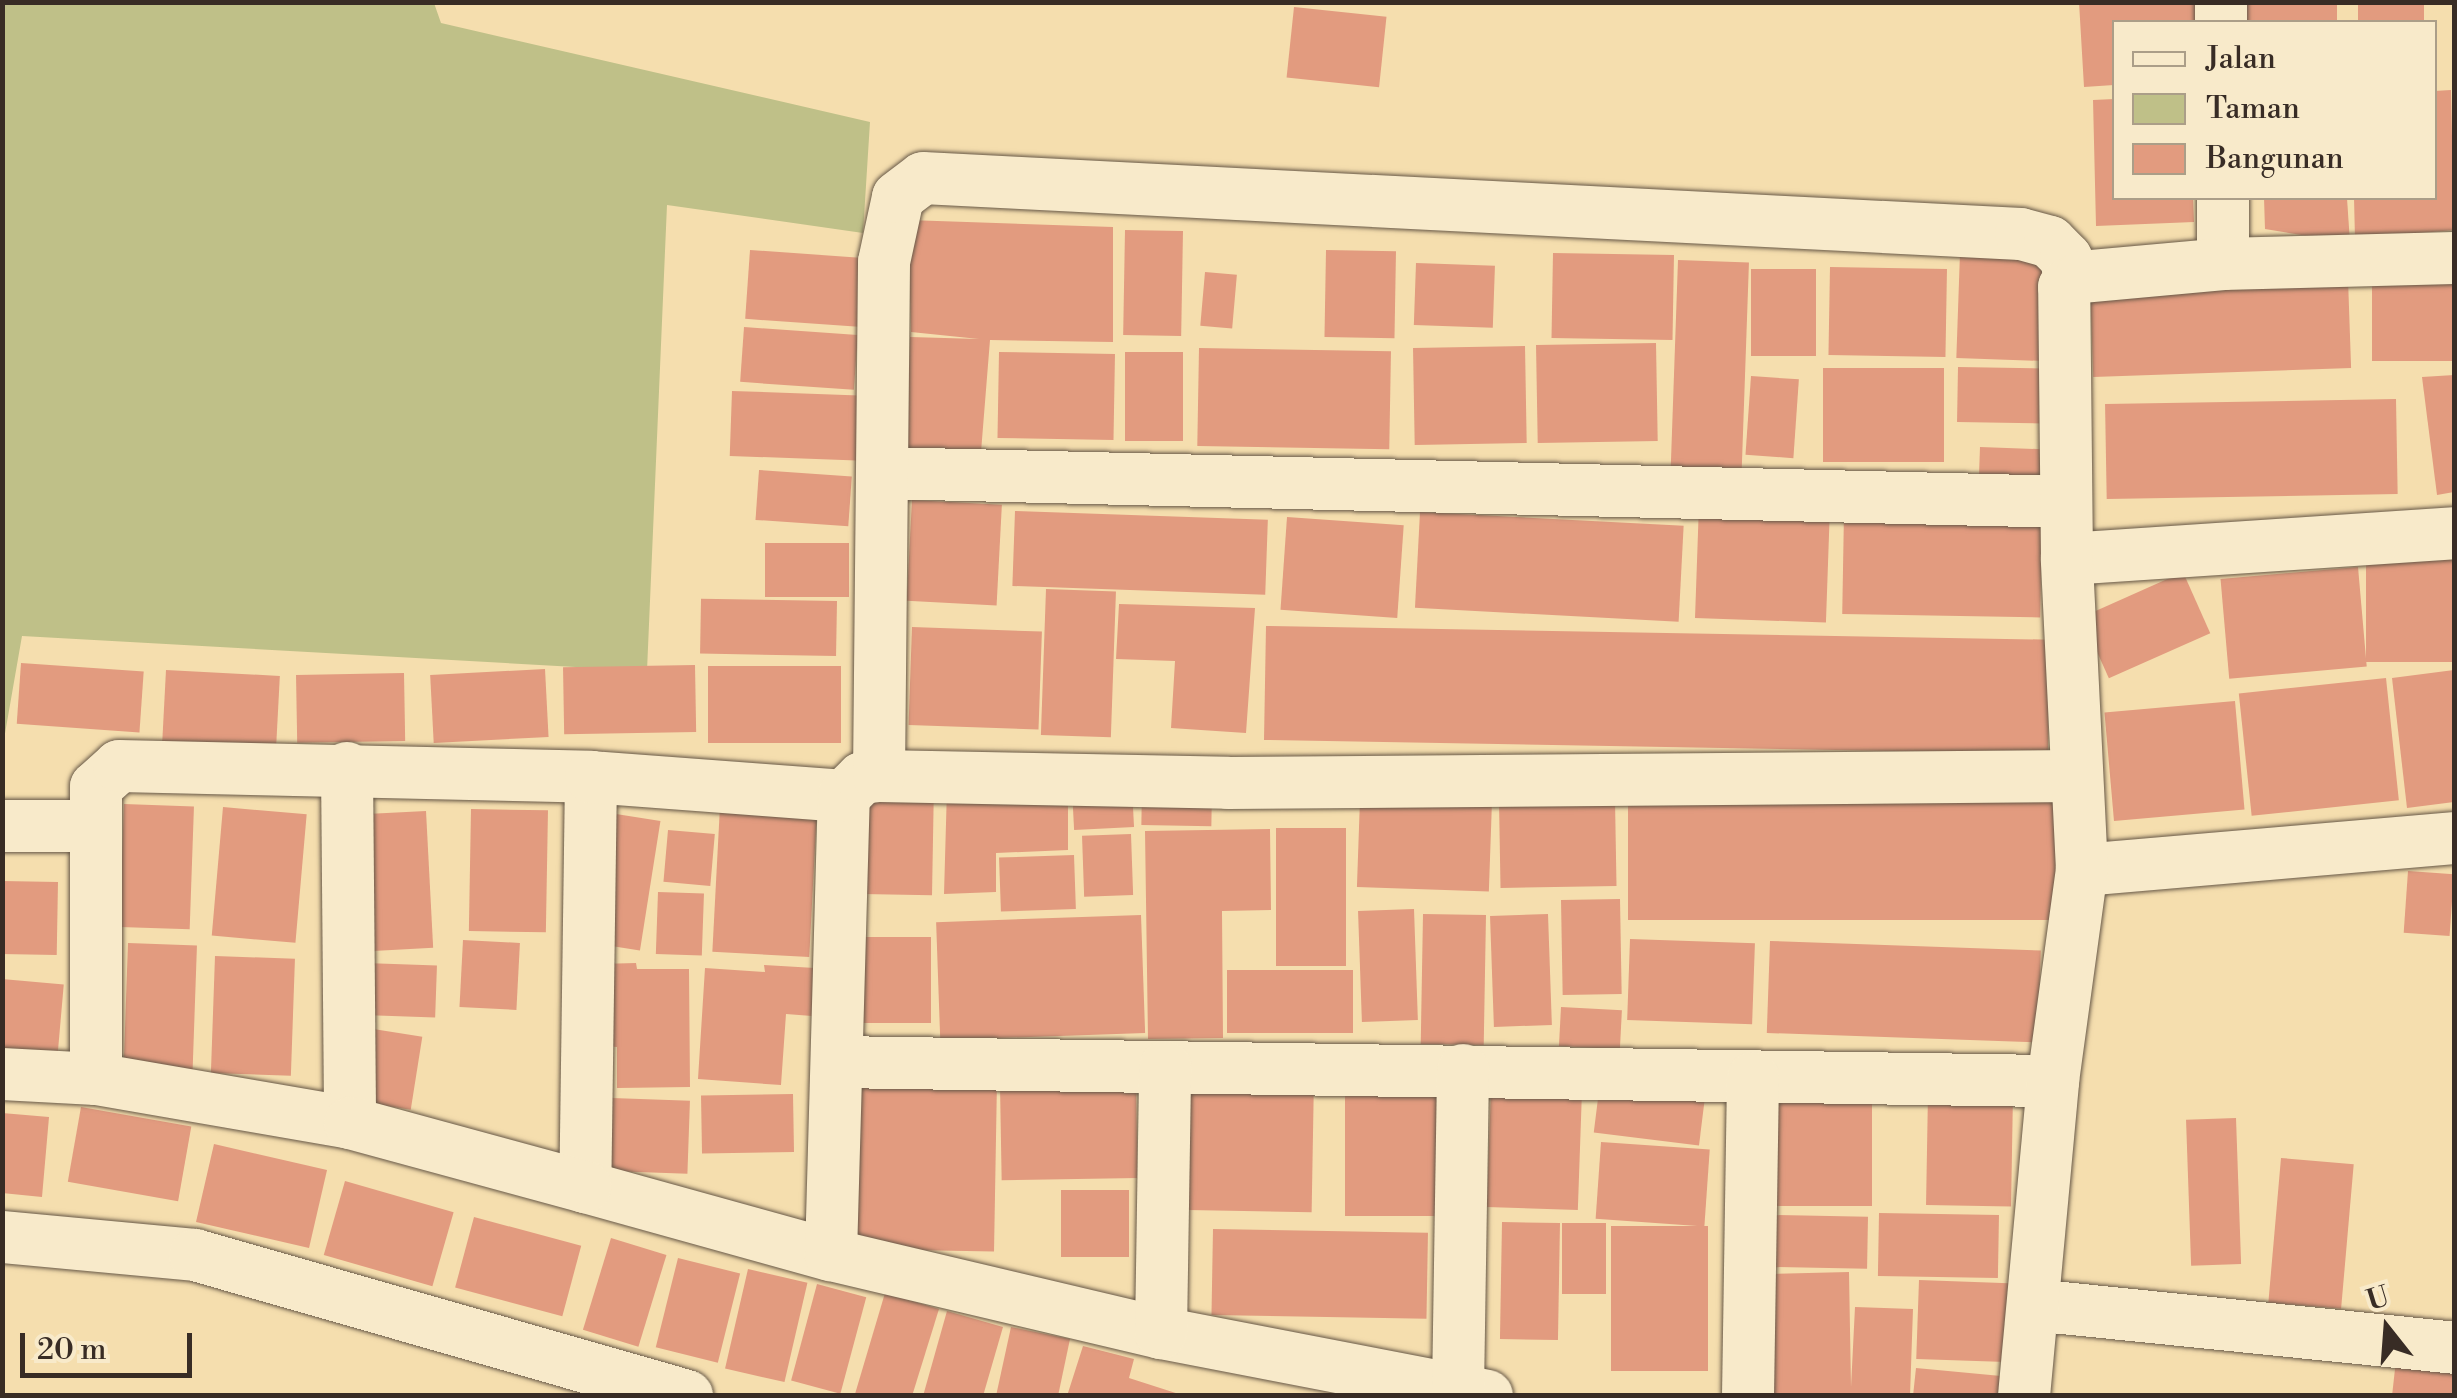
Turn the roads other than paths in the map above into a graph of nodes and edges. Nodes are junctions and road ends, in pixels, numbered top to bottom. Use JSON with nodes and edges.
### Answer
{"nodes":[{"id":1,"x":2222,"y":200,"type":"edge"},
{"id":2,"x":2454,"y":258,"type":"edge"},
{"id":3,"x":2223,"y":264,"type":"junction"},
{"id":4,"x":2070,"y":281,"type":"junction"},
{"id":5,"x":882,"y":474,"type":"junction"},
{"id":6,"x":2066,"y":502,"type":"junction"},
{"id":7,"x":2454,"y":533,"type":"edge"},
{"id":8,"x":2067,"y":559,"type":"junction"},
{"id":9,"x":347,"y":768,"type":"junction"},
{"id":10,"x":2077,"y":776,"type":"junction"},
{"id":11,"x":591,"y":777,"type":"junction"},
{"id":12,"x":862,"y":786,"type":"junction"},
{"id":13,"x":2,"y":826,"type":"edge"},
{"id":14,"x":96,"y":826,"type":"junction"},
{"id":15,"x":2454,"y":838,"type":"edge"},
{"id":16,"x":2082,"y":870,"type":"junction"},
{"id":17,"x":837,"y":1062,"type":"junction"},
{"id":18,"x":1165,"y":1067,"type":"junction"},
{"id":19,"x":1463,"y":1070,"type":"junction"},
{"id":20,"x":2,"y":1074,"type":"edge"},
{"id":21,"x":1753,"y":1078,"type":"junction"},
{"id":22,"x":96,"y":1080,"type":"junction"},
{"id":23,"x":2053,"y":1081,"type":"junction"},
{"id":24,"x":350,"y":1123,"type":"junction"},
{"id":25,"x":585,"y":1187,"type":"junction"},
{"id":26,"x":2,"y":1238,"type":"edge"},
{"id":27,"x":831,"y":1255,"type":"junction"},
{"id":28,"x":2033,"y":1305,"type":"junction"},
{"id":29,"x":1161,"y":1333,"type":"junction"},
{"id":30,"x":2454,"y":1348,"type":"edge"},
{"id":31,"x":1472,"y":1393,"type":"edge"},
{"id":32,"x":687,"y":1396,"type":"edge"},
{"id":33,"x":1748,"y":1396,"type":"edge"},
{"id":34,"x":2024,"y":1396,"type":"edge"}],
"edges":[{"from":1,"to":3,"type":"street"},
{"from":2,"to":3,"type":"street"},
{"from":3,"to":4,"type":"street"},
{"from":4,"to":5,"type":"street"},
{"from":4,"to":6,"type":"street"},
{"from":5,"to":6,"type":"street"},
{"from":5,"to":12,"type":"street"},
{"from":6,"to":8,"type":"street"},
{"from":7,"to":8,"type":"street"},
{"from":8,"to":10,"type":"street"},
{"from":9,"to":11,"type":"street"},
{"from":9,"to":14,"type":"street"},
{"from":9,"to":24,"type":"street"},
{"from":10,"to":12,"type":"street"},
{"from":10,"to":16,"type":"street"},
{"from":11,"to":12,"type":"street"},
{"from":11,"to":25,"type":"street"},
{"from":12,"to":17,"type":"street"},
{"from":13,"to":14,"type":"street"},
{"from":14,"to":22,"type":"street"},
{"from":15,"to":16,"type":"street"},
{"from":16,"to":23,"type":"street"},
{"from":17,"to":18,"type":"street"},
{"from":17,"to":27,"type":"street"},
{"from":18,"to":19,"type":"street"},
{"from":18,"to":29,"type":"street"},
{"from":19,"to":21,"type":"street"},
{"from":19,"to":31,"type":"street"},
{"from":20,"to":22,"type":"street"},
{"from":21,"to":23,"type":"street"},
{"from":21,"to":33,"type":"street"},
{"from":22,"to":24,"type":"street"},
{"from":23,"to":28,"type":"street"},
{"from":24,"to":25,"type":"street"},
{"from":25,"to":27,"type":"street"},
{"from":26,"to":32,"type":"street"},
{"from":27,"to":29,"type":"street"},
{"from":28,"to":30,"type":"street"},
{"from":28,"to":34,"type":"street"},
{"from":29,"to":31,"type":"street"}]}
